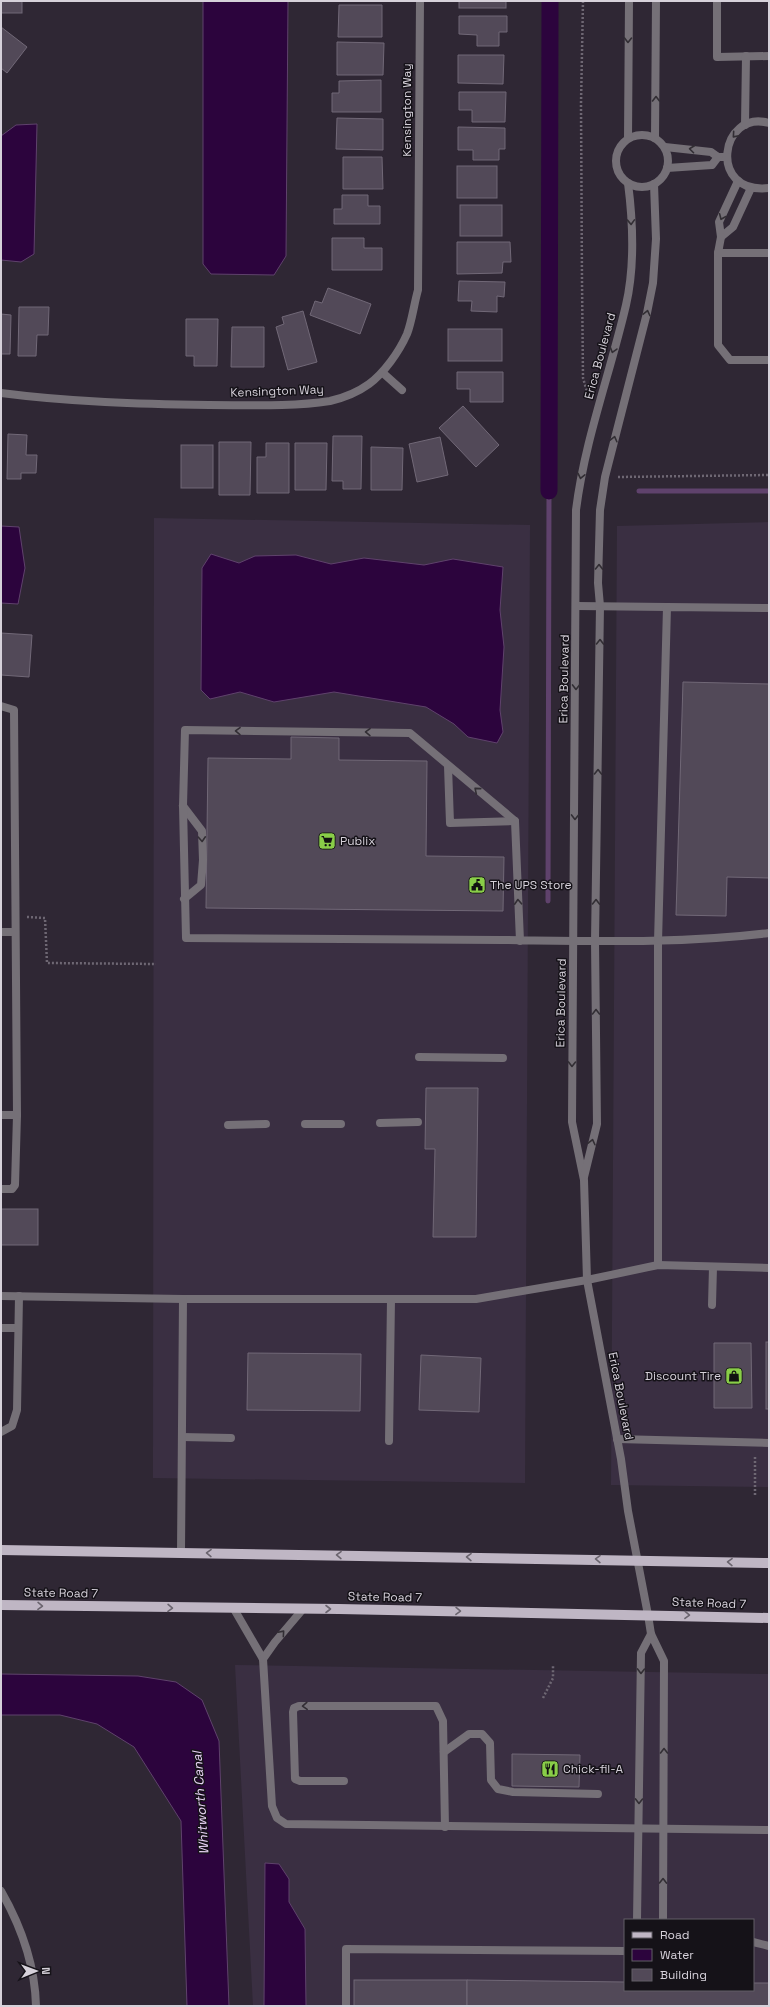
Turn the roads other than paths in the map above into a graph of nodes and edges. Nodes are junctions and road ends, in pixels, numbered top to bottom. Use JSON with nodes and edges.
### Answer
{"nodes":[{"id":1,"x":420,"y":1,"type":"edge"},
{"id":2,"x":629,"y":1,"type":"edge"},
{"id":3,"x":656,"y":1,"type":"edge"},
{"id":4,"x":717,"y":1,"type":"edge"},
{"id":5,"x":746,"y":56,"type":"junction"},
{"id":6,"x":769,"y":56,"type":"edge"},
{"id":7,"x":769,"y":123,"type":"edge"},
{"id":8,"x":745,"y":125,"type":"junction"},
{"id":9,"x":628,"y":138,"type":"junction"},
{"id":10,"x":655,"y":138,"type":"junction"},
{"id":11,"x":664,"y":147,"type":"junction"},
{"id":12,"x":722,"y":157,"type":"junction"},
{"id":13,"x":667,"y":168,"type":"junction"},
{"id":14,"x":738,"y":181,"type":"junction"},
{"id":15,"x":628,"y":183,"type":"junction"},
{"id":16,"x":654,"y":184,"type":"junction"},
{"id":17,"x":751,"y":188,"type":"junction"},
{"id":18,"x":769,"y":188,"type":"edge"},
{"id":19,"x":721,"y":237,"type":"junction"},
{"id":20,"x":718,"y":253,"type":"junction"},
{"id":21,"x":769,"y":253,"type":"edge"},
{"id":22,"x":769,"y":360,"type":"edge"},
{"id":23,"x":383,"y":373,"type":"junction"},
{"id":24,"x":402,"y":390,"type":"dead end"},
{"id":25,"x":1,"y":393,"type":"edge"},
{"id":26,"x":577,"y":606,"type":"junction"},
{"id":27,"x":600,"y":606,"type":"junction"},
{"id":28,"x":666,"y":607,"type":"junction"},
{"id":29,"x":769,"y":608,"type":"edge"},
{"id":30,"x":1,"y":706,"type":"edge"},
{"id":31,"x":448,"y":766,"type":"junction"},
{"id":32,"x":183,"y":806,"type":"junction"},
{"id":33,"x":515,"y":821,"type":"junction"},
{"id":34,"x":184,"y":899,"type":"junction"},
{"id":35,"x":1,"y":932,"type":"edge"},
{"id":36,"x":15,"y":932,"type":"junction"},
{"id":37,"x":769,"y":933,"type":"edge"},
{"id":38,"x":520,"y":941,"type":"junction"},
{"id":39,"x":574,"y":941,"type":"junction"},
{"id":40,"x":595,"y":941,"type":"junction"},
{"id":41,"x":658,"y":942,"type":"junction"},
{"id":42,"x":419,"y":1058,"type":"dead end"},
{"id":43,"x":503,"y":1058,"type":"dead end"},
{"id":44,"x":1,"y":1115,"type":"edge"},
{"id":45,"x":17,"y":1115,"type":"junction"},
{"id":46,"x":418,"y":1122,"type":"dead end"},
{"id":47,"x":380,"y":1123,"type":"dead end"},
{"id":48,"x":266,"y":1124,"type":"dead end"},
{"id":49,"x":305,"y":1124,"type":"dead end"},
{"id":50,"x":342,"y":1124,"type":"dead end"},
{"id":51,"x":228,"y":1125,"type":"dead end"},
{"id":52,"x":584,"y":1180,"type":"junction"},
{"id":53,"x":1,"y":1189,"type":"edge"},
{"id":54,"x":658,"y":1265,"type":"junction"},
{"id":55,"x":713,"y":1267,"type":"junction"},
{"id":56,"x":769,"y":1268,"type":"edge"},
{"id":57,"x":587,"y":1280,"type":"junction"},
{"id":58,"x":1,"y":1296,"type":"edge"},
{"id":59,"x":19,"y":1296,"type":"junction"},
{"id":60,"x":183,"y":1299,"type":"junction"},
{"id":61,"x":391,"y":1299,"type":"junction"},
{"id":62,"x":712,"y":1305,"type":"dead end"},
{"id":63,"x":1,"y":1328,"type":"edge"},
{"id":64,"x":18,"y":1328,"type":"junction"},
{"id":65,"x":1,"y":1432,"type":"edge"},
{"id":66,"x":182,"y":1437,"type":"junction"},
{"id":67,"x":231,"y":1438,"type":"dead end"},
{"id":68,"x":617,"y":1439,"type":"junction"},
{"id":69,"x":388,"y":1441,"type":"dead end"},
{"id":70,"x":769,"y":1443,"type":"edge"},
{"id":71,"x":1,"y":1550,"type":"edge"},
{"id":72,"x":181,"y":1552,"type":"junction"},
{"id":73,"x":638,"y":1560,"type":"junction"},
{"id":74,"x":769,"y":1563,"type":"edge"},
{"id":75,"x":1,"y":1605,"type":"edge"},
{"id":76,"x":234,"y":1609,"type":"junction"},
{"id":77,"x":303,"y":1609,"type":"junction"},
{"id":78,"x":648,"y":1615,"type":"junction"},
{"id":79,"x":769,"y":1618,"type":"edge"},
{"id":80,"x":651,"y":1634,"type":"junction"},
{"id":81,"x":263,"y":1660,"type":"junction"},
{"id":82,"x":444,"y":1752,"type":"junction"},
{"id":83,"x":344,"y":1781,"type":"dead end"},
{"id":84,"x":598,"y":1794,"type":"dead end"},
{"id":85,"x":445,"y":1827,"type":"junction"},
{"id":86,"x":638,"y":1829,"type":"junction"},
{"id":87,"x":664,"y":1830,"type":"junction"},
{"id":88,"x":769,"y":1830,"type":"edge"},
{"id":89,"x":1,"y":1891,"type":"edge"},
{"id":90,"x":637,"y":1919,"type":"edge"},
{"id":91,"x":663,"y":1919,"type":"edge"},
{"id":92,"x":754,"y":1942,"type":"edge"},
{"id":93,"x":769,"y":1946,"type":"edge"},
{"id":94,"x":624,"y":1951,"type":"edge"},
{"id":95,"x":36,"y":2006,"type":"edge"},
{"id":96,"x":346,"y":2006,"type":"edge"}],
"edges":[{"from":1,"to":23,"type":"street","name":"Kensington Way"},
{"from":2,"to":9,"type":"street","one_way":true},
{"from":10,"to":3,"type":"street","one_way":true},
{"from":4,"to":5,"type":"street"},
{"from":5,"to":6,"type":"street"},
{"from":5,"to":8,"type":"street"},
{"from":7,"to":8,"type":"street"},
{"from":8,"to":12,"type":"street","one_way":true},
{"from":9,"to":10,"type":"street"},
{"from":9,"to":15,"type":"street"},
{"from":10,"to":11,"type":"street"},
{"from":12,"to":11,"type":"street","one_way":true},
{"from":11,"to":13,"type":"street"},
{"from":12,"to":13,"type":"street"},
{"from":12,"to":14,"type":"street"},
{"from":13,"to":16,"type":"street"},
{"from":14,"to":17,"type":"street"},
{"from":14,"to":19,"type":"street","one_way":true},
{"from":15,"to":16,"type":"street"},
{"from":15,"to":26,"type":"street","name":"Erica Boulevard","one_way":true},
{"from":27,"to":16,"type":"street","name":"Erica Boulevard","one_way":true},
{"from":17,"to":18,"type":"street"},
{"from":17,"to":19,"type":"street"},
{"from":19,"to":20,"type":"street"},
{"from":20,"to":21,"type":"street"},
{"from":20,"to":22,"type":"street"},
{"from":23,"to":24,"type":"street"},
{"from":23,"to":25,"type":"street","name":"Kensington Way"},
{"from":26,"to":27,"type":"street"},
{"from":26,"to":39,"type":"street","name":"Erica Boulevard","one_way":true},
{"from":27,"to":28,"type":"street"},
{"from":40,"to":27,"type":"street","name":"Erica Boulevard","one_way":true},
{"from":28,"to":29,"type":"street"},
{"from":28,"to":41,"type":"street"},
{"from":30,"to":36,"type":"street"},
{"from":31,"to":32,"type":"street","one_way":true},
{"from":33,"to":31,"type":"street","one_way":true},
{"from":31,"to":33,"type":"street"},
{"from":32,"to":34,"type":"street"},
{"from":32,"to":34,"type":"street","one_way":true},
{"from":38,"to":33,"type":"street","one_way":true},
{"from":34,"to":38,"type":"street"},
{"from":35,"to":36,"type":"street"},
{"from":36,"to":45,"type":"street"},
{"from":37,"to":41,"type":"street"},
{"from":38,"to":39,"type":"street"},
{"from":39,"to":40,"type":"street"},
{"from":39,"to":52,"type":"street","name":"Erica Boulevard","one_way":true},
{"from":40,"to":41,"type":"street"},
{"from":52,"to":40,"type":"street","name":"Erica Boulevard","one_way":true},
{"from":41,"to":54,"type":"street"},
{"from":42,"to":43,"type":"street"},
{"from":44,"to":45,"type":"street"},
{"from":45,"to":53,"type":"street"},
{"from":46,"to":47,"type":"street"},
{"from":48,"to":51,"type":"street"},
{"from":49,"to":50,"type":"street"},
{"from":52,"to":57,"type":"street","name":"Erica Boulevard"},
{"from":54,"to":55,"type":"street"},
{"from":54,"to":57,"type":"street"},
{"from":55,"to":56,"type":"street"},
{"from":55,"to":62,"type":"street"},
{"from":57,"to":61,"type":"street"},
{"from":57,"to":68,"type":"street","name":"Erica Boulevard"},
{"from":58,"to":59,"type":"street"},
{"from":59,"to":60,"type":"street"},
{"from":59,"to":64,"type":"street"},
{"from":60,"to":61,"type":"street"},
{"from":60,"to":66,"type":"street"},
{"from":61,"to":69,"type":"street"},
{"from":63,"to":64,"type":"street"},
{"from":64,"to":65,"type":"street"},
{"from":66,"to":67,"type":"street"},
{"from":66,"to":72,"type":"street"},
{"from":68,"to":70,"type":"street"},
{"from":68,"to":73,"type":"street","name":"Erica Boulevard"},
{"from":71,"to":72,"type":"main road"},
{"from":73,"to":72,"type":"main road","one_way":true},
{"from":74,"to":73,"type":"main road","one_way":true},
{"from":73,"to":78,"type":"street","name":"Erica Boulevard"},
{"from":75,"to":76,"type":"main road","name":"State Road 7","one_way":true},
{"from":76,"to":77,"type":"main road","name":"State Road 7"},
{"from":76,"to":81,"type":"street"},
{"from":77,"to":78,"type":"main road","name":"State Road 7","one_way":true},
{"from":81,"to":77,"type":"street","one_way":true},
{"from":78,"to":79,"type":"main road","name":"State Road 7","one_way":true},
{"from":78,"to":80,"type":"street","name":"Erica Boulevard"},
{"from":80,"to":86,"type":"street","one_way":true},
{"from":87,"to":80,"type":"street","name":"Erica Boulevard","one_way":true},
{"from":81,"to":85,"type":"street"},
{"from":82,"to":83,"type":"street","one_way":true},
{"from":82,"to":84,"type":"street"},
{"from":82,"to":85,"type":"street"},
{"from":85,"to":86,"type":"street"},
{"from":86,"to":87,"type":"street"},
{"from":86,"to":90,"type":"street"},
{"from":87,"to":88,"type":"street"},
{"from":91,"to":87,"type":"street","name":"Erica Boulevard","one_way":true},
{"from":89,"to":95,"type":"street"},
{"from":92,"to":93,"type":"street"},
{"from":94,"to":96,"type":"street"}]}
